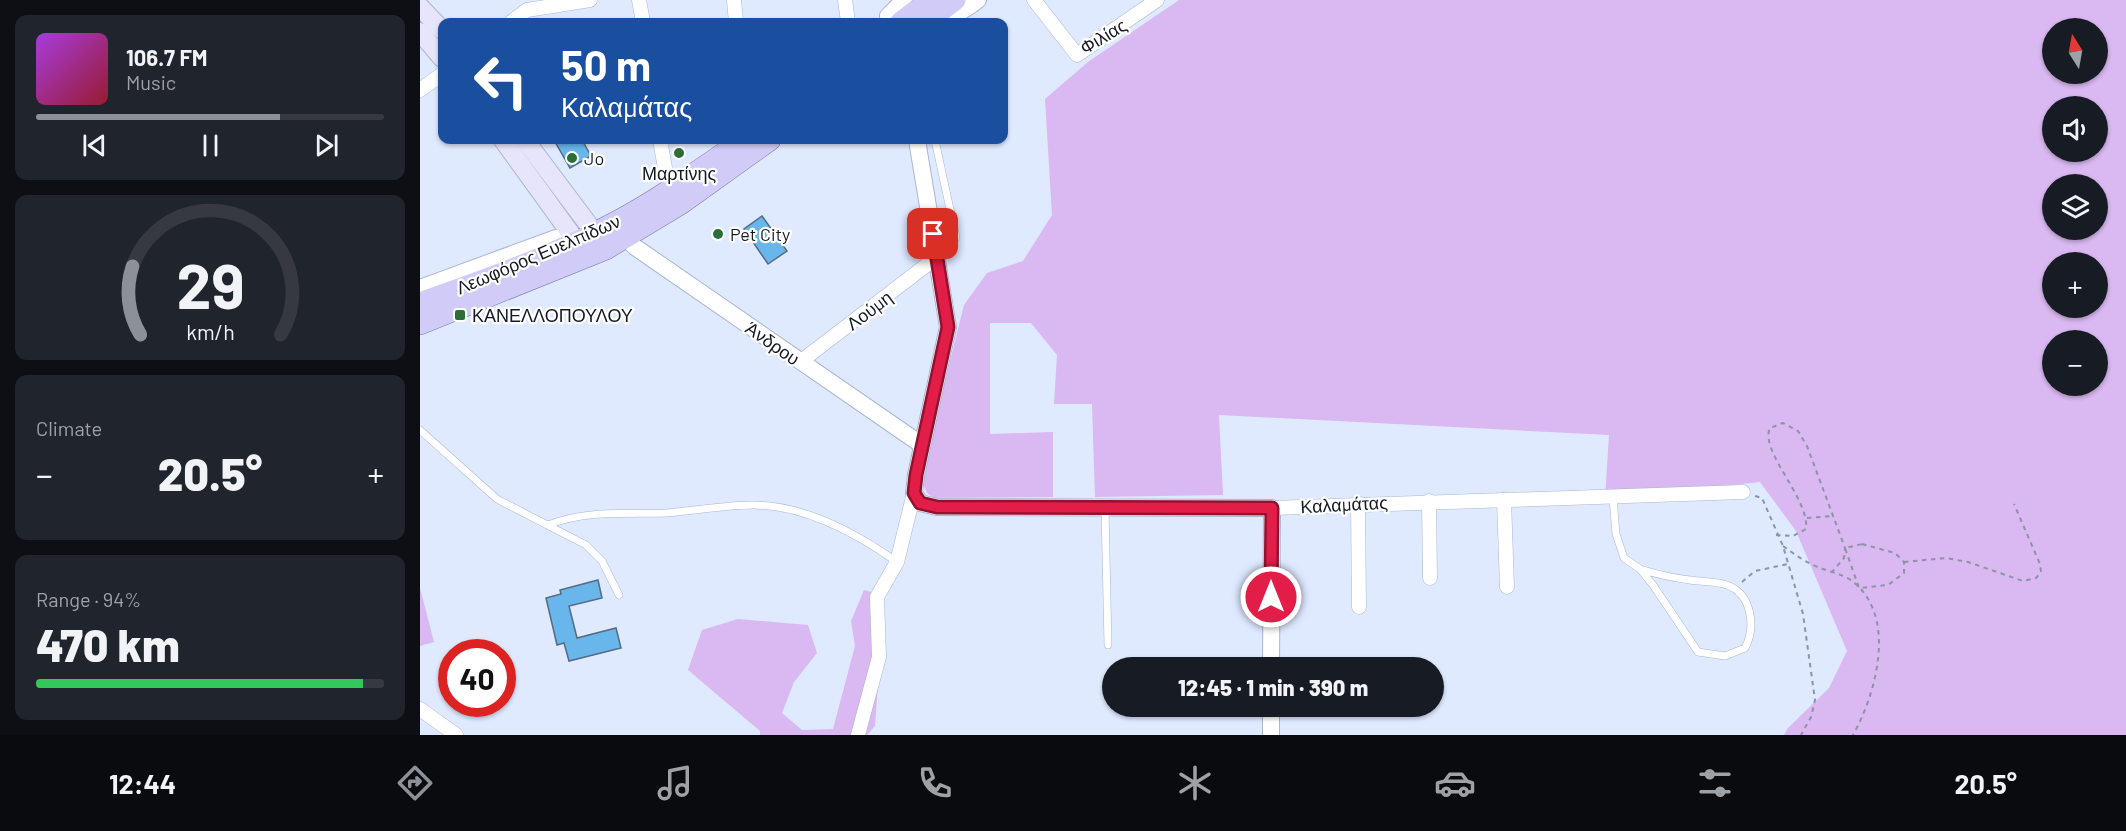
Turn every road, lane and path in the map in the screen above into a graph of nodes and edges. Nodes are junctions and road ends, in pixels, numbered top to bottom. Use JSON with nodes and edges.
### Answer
{"nodes":[{"id":1,"x":590,"y":0,"type":"edge"},
{"id":2,"x":639,"y":0,"type":"edge"},
{"id":3,"x":734,"y":0,"type":"edge"},
{"id":4,"x":845,"y":0,"type":"edge"},
{"id":5,"x":904,"y":0,"type":"edge"},
{"id":6,"x":955,"y":0,"type":"edge"},
{"id":7,"x":978,"y":0,"type":"edge"},
{"id":8,"x":1034,"y":0,"type":"edge"},
{"id":9,"x":1156,"y":0,"type":"edge"},
{"id":10,"x":527,"y":5,"type":"edge"},
{"id":11,"x":420,"y":7,"type":"edge"},
{"id":12,"x":931,"y":12,"type":"edge"},
{"id":13,"x":515,"y":18,"type":"edge"},
{"id":14,"x":642,"y":18,"type":"edge"},
{"id":15,"x":736,"y":18,"type":"edge"},
{"id":16,"x":847,"y":18,"type":"edge"},
{"id":17,"x":888,"y":18,"type":"edge"},
{"id":18,"x":913,"y":18,"type":"edge"},
{"id":19,"x":438,"y":26,"type":"edge"},
{"id":20,"x":420,"y":32,"type":"edge"},
{"id":21,"x":438,"y":53,"type":"edge"},
{"id":22,"x":438,"y":77,"type":"edge"},
{"id":23,"x":420,"y":90,"type":"edge"},
{"id":24,"x":505,"y":144,"type":"edge"},
{"id":25,"x":528,"y":144,"type":"edge"},
{"id":26,"x":661,"y":144,"type":"edge"},
{"id":27,"x":737,"y":144,"type":"edge"},
{"id":28,"x":764,"y":144,"type":"edge"},
{"id":29,"x":918,"y":144,"type":"edge"},
{"id":30,"x":936,"y":144,"type":"edge"},
{"id":31,"x":672,"y":189,"type":"junction"},
{"id":32,"x":626,"y":238,"type":"junction"},
{"id":33,"x":591,"y":245,"type":"junction"},
{"id":34,"x":937,"y":257,"type":"junction"},
{"id":35,"x":420,"y":288,"type":"edge"},
{"id":36,"x":420,"y":303,"type":"edge"},
{"id":37,"x":420,"y":324,"type":"edge"},
{"id":38,"x":800,"y":362,"type":"junction"},
{"id":39,"x":420,"y":430,"type":"edge"},
{"id":40,"x":922,"y":445,"type":"junction"},
{"id":41,"x":1743,"y":492,"type":"joint"},
{"id":42,"x":914,"y":493,"type":"junction"},
{"id":43,"x":1613,"y":498,"type":"junction"},
{"id":44,"x":1504,"y":500,"type":"junction"},
{"id":45,"x":1429,"y":501,"type":"junction"},
{"id":46,"x":1358,"y":504,"type":"junction"},
{"id":47,"x":2014,"y":504,"type":"dead end"},
{"id":48,"x":1105,"y":507,"type":"junction"},
{"id":49,"x":1272,"y":508,"type":"junction"},
{"id":50,"x":1832,"y":516,"type":"junction"},
{"id":51,"x":1807,"y":518,"type":"junction"},
{"id":52,"x":548,"y":525,"type":"junction"},
{"id":53,"x":1776,"y":535,"type":"junction"},
{"id":54,"x":1783,"y":546,"type":"junction"},
{"id":55,"x":1845,"y":548,"type":"junction"},
{"id":56,"x":897,"y":562,"type":"junction"},
{"id":57,"x":1904,"y":562,"type":"junction"},
{"id":58,"x":1788,"y":564,"type":"junction"},
{"id":59,"x":1640,"y":570,"type":"junction"},
{"id":60,"x":1832,"y":572,"type":"junction"},
{"id":61,"x":1430,"y":578,"type":"dead end"},
{"id":62,"x":1507,"y":587,"type":"dead end"},
{"id":63,"x":1733,"y":588,"type":"junction"},
{"id":64,"x":1860,"y":588,"type":"junction"},
{"id":65,"x":619,"y":595,"type":"dead end"},
{"id":66,"x":1359,"y":607,"type":"dead end"},
{"id":67,"x":1108,"y":645,"type":"dead end"},
{"id":68,"x":1271,"y":657,"type":"edge"},
{"id":69,"x":420,"y":709,"type":"edge"},
{"id":70,"x":1271,"y":717,"type":"edge"},
{"id":71,"x":447,"y":732,"type":"edge"},
{"id":72,"x":858,"y":735,"type":"edge"},
{"id":73,"x":1271,"y":735,"type":"edge"},
{"id":74,"x":1801,"y":735,"type":"edge"},
{"id":75,"x":1853,"y":735,"type":"edge"}],
"edges":[{"from":1,"to":10,"type":"street"},
{"from":2,"to":14,"type":"street"},
{"from":3,"to":15,"type":"street"},
{"from":4,"to":16,"type":"street"},
{"from":5,"to":17,"type":"street"},
{"from":6,"to":12,"type":"main road"},
{"from":7,"to":12,"type":"street"},
{"from":8,"to":9,"type":"street","name":"Φιλίας"},
{"from":10,"to":13,"type":"street"},
{"from":11,"to":19,"type":"main road"},
{"from":12,"to":18,"type":"main road"},
{"from":20,"to":21,"type":"main road"},
{"from":22,"to":23,"type":"street"},
{"from":24,"to":33,"type":"main road"},
{"from":25,"to":33,"type":"main road"},
{"from":26,"to":31,"type":"street"},
{"from":27,"to":31,"type":"main road","name":"Λεωφόρος Ευελπίδων"},
{"from":28,"to":32,"type":"main road","name":"Λεωφόρος Ευελπίδων"},
{"from":29,"to":34,"type":"street"},
{"from":30,"to":34,"type":"lane"},
{"from":31,"to":33,"type":"main road","name":"Λεωφόρος Ευελπίδων"},
{"from":32,"to":33,"type":"main road","name":"Λεωφόρος Ευελπίδων"},
{"from":32,"to":38,"type":"street","name":"Άνδρου"},
{"from":33,"to":35,"type":"street"},
{"from":33,"to":36,"type":"main road","name":"Λεωφόρος Ευελπίδων"},
{"from":33,"to":37,"type":"main road","name":"Λεωφόρος Ευελπίδων"},
{"from":34,"to":38,"type":"street","name":"Λούμη"},
{"from":34,"to":40,"type":"street"},
{"from":38,"to":40,"type":"street","name":"Άνδρου"},
{"from":39,"to":52,"type":"lane"},
{"from":40,"to":42,"type":"street"},
{"from":41,"to":43,"type":"street","name":"Καλαμάτας"},
{"from":41,"to":53,"type":"path"},
{"from":42,"to":48,"type":"street","name":"Καλαμάτας"},
{"from":42,"to":56,"type":"street"},
{"from":43,"to":44,"type":"street","name":"Καλαμάτας"},
{"from":43,"to":59,"type":"lane"},
{"from":44,"to":45,"type":"street","name":"Καλαμάτας"},
{"from":44,"to":62,"type":"street"},
{"from":45,"to":46,"type":"street","name":"Καλαμάτας"},
{"from":45,"to":61,"type":"street"},
{"from":46,"to":49,"type":"street","name":"Καλαμάτας"},
{"from":46,"to":66,"type":"street"},
{"from":47,"to":57,"type":"path"},
{"from":48,"to":49,"type":"street","name":"Καλαμάτας"},
{"from":48,"to":67,"type":"lane"},
{"from":49,"to":68,"type":"street"},
{"from":50,"to":51,"type":"path"},
{"from":50,"to":51,"type":"path"},
{"from":50,"to":55,"type":"path"},
{"from":51,"to":53,"type":"path"},
{"from":52,"to":56,"type":"lane"},
{"from":52,"to":65,"type":"lane"},
{"from":53,"to":54,"type":"path"},
{"from":54,"to":58,"type":"path"},
{"from":54,"to":60,"type":"path"},
{"from":55,"to":57,"type":"path"},
{"from":55,"to":60,"type":"path"},
{"from":55,"to":64,"type":"path"},
{"from":56,"to":72,"type":"street"},
{"from":57,"to":64,"type":"path"},
{"from":58,"to":63,"type":"path"},
{"from":58,"to":74,"type":"path"},
{"from":59,"to":63,"type":"lane"},
{"from":59,"to":63,"type":"lane"},
{"from":60,"to":64,"type":"path"},
{"from":64,"to":75,"type":"path"},
{"from":69,"to":71,"type":"street"},
{"from":70,"to":73,"type":"street"}]}
